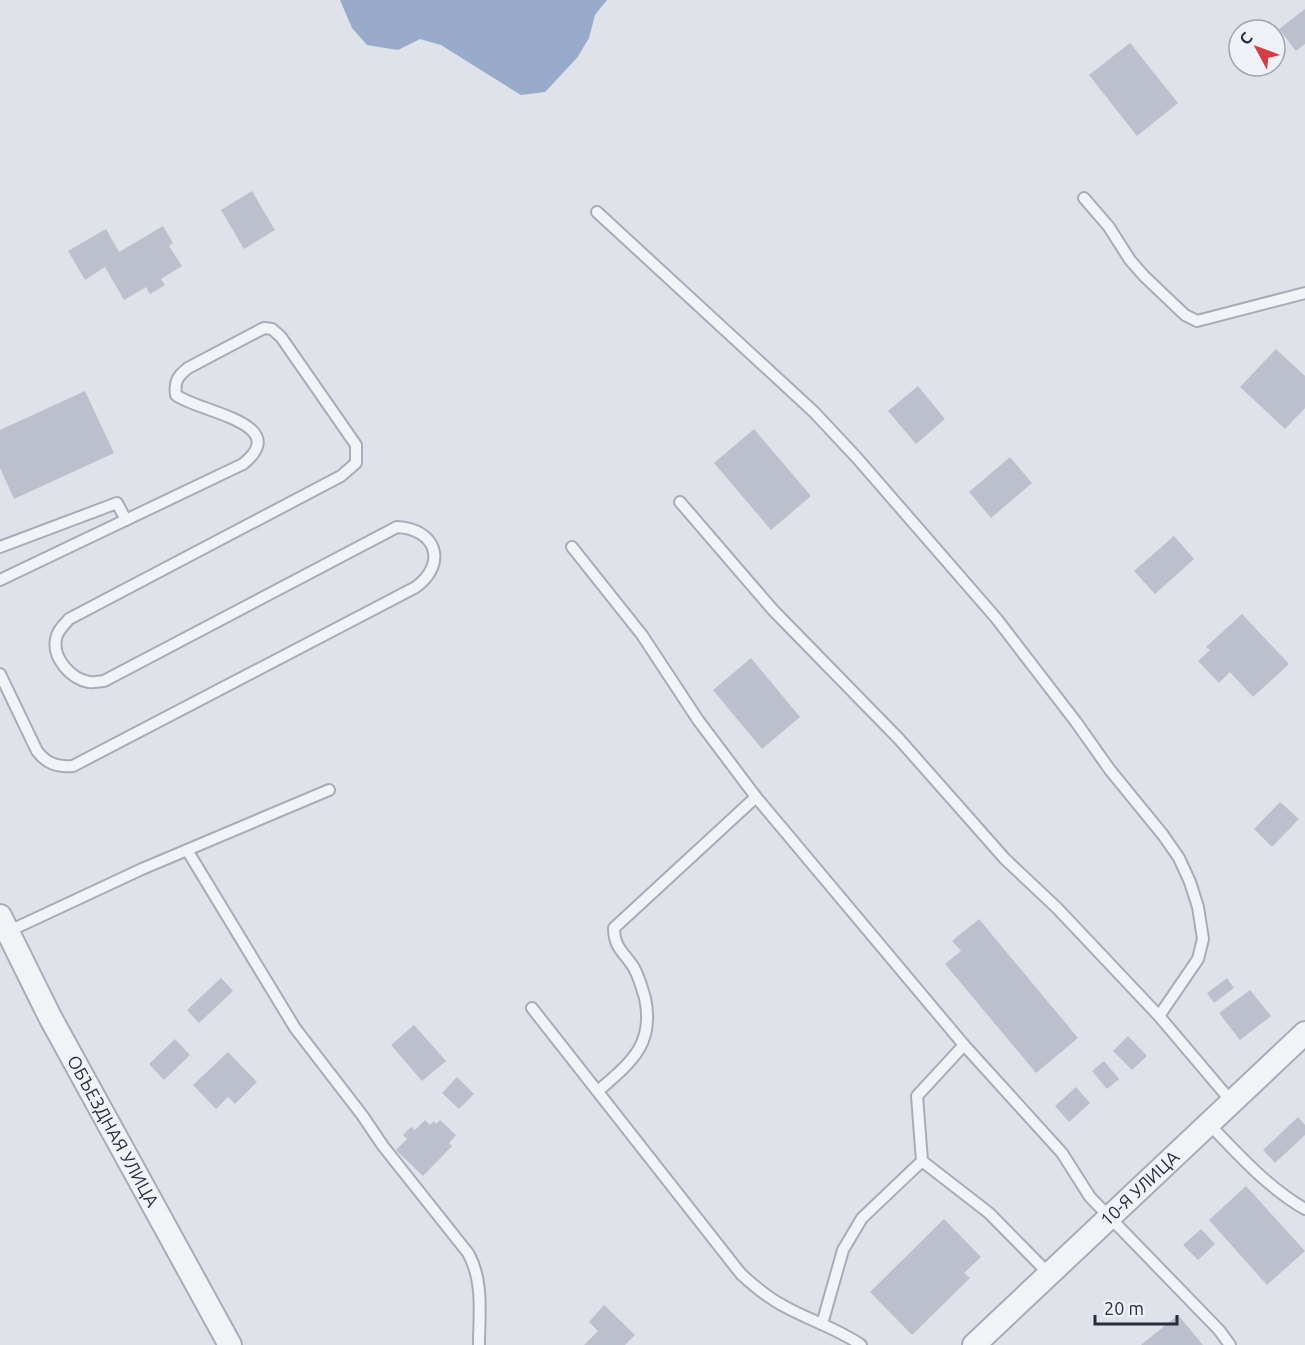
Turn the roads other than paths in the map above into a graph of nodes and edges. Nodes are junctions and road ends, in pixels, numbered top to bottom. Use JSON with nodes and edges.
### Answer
{"nodes":[{"id":1,"x":1084,"y":198,"type":"dead end"},
{"id":2,"x":597,"y":212,"type":"dead end"},
{"id":3,"x":1305,"y":292,"type":"edge"},
{"id":4,"x":680,"y":502,"type":"dead end"},
{"id":5,"x":126,"y":520,"type":"junction"},
{"id":6,"x":0,"y":547,"type":"edge"},
{"id":7,"x":573,"y":547,"type":"dead end"},
{"id":8,"x":0,"y":580,"type":"edge"},
{"id":9,"x":0,"y":674,"type":"edge"},
{"id":10,"x":329,"y":790,"type":"dead end"},
{"id":11,"x":756,"y":797,"type":"junction"},
{"id":12,"x":187,"y":850,"type":"junction"},
{"id":13,"x":4,"y":924,"type":"edge"},
{"id":14,"x":532,"y":1008,"type":"dead end"},
{"id":15,"x":1159,"y":1016,"type":"junction"},
{"id":16,"x":1305,"y":1033,"type":"edge"},
{"id":17,"x":964,"y":1045,"type":"junction"},
{"id":18,"x":598,"y":1091,"type":"junction"},
{"id":19,"x":1231,"y":1101,"type":"junction"},
{"id":20,"x":1208,"y":1123,"type":"junction"},
{"id":21,"x":922,"y":1161,"type":"junction"},
{"id":22,"x":1305,"y":1209,"type":"edge"},
{"id":23,"x":1109,"y":1217,"type":"junction"},
{"id":24,"x":1049,"y":1274,"type":"junction"},
{"id":25,"x":822,"y":1324,"type":"junction"},
{"id":26,"x":230,"y":1345,"type":"edge"},
{"id":27,"x":479,"y":1345,"type":"edge"},
{"id":28,"x":861,"y":1345,"type":"edge"},
{"id":29,"x":974,"y":1345,"type":"edge"},
{"id":30,"x":1230,"y":1345,"type":"edge"}],
"edges":[{"from":1,"to":3,"type":"lane"},
{"from":2,"to":15,"type":"lane"},
{"from":4,"to":15,"type":"lane"},
{"from":5,"to":6,"type":"lane"},
{"from":5,"to":8,"type":"lane"},
{"from":5,"to":9,"type":"lane"},
{"from":7,"to":11,"type":"lane"},
{"from":10,"to":12,"type":"lane"},
{"from":11,"to":17,"type":"lane"},
{"from":11,"to":18,"type":"lane"},
{"from":12,"to":13,"type":"lane"},
{"from":12,"to":27,"type":"lane"},
{"from":13,"to":26,"type":"street","name":"ОБЪЕЗДНАЯ УЛИЦА"},
{"from":14,"to":18,"type":"lane"},
{"from":15,"to":19,"type":"lane"},
{"from":16,"to":19,"type":"street","name":"10-Я УЛИЦА"},
{"from":17,"to":21,"type":"lane"},
{"from":17,"to":23,"type":"lane"},
{"from":18,"to":25,"type":"lane"},
{"from":19,"to":20,"type":"street","name":"10-Я УЛИЦА"},
{"from":20,"to":22,"type":"lane"},
{"from":20,"to":23,"type":"street","name":"10-Я УЛИЦА"},
{"from":21,"to":24,"type":"lane"},
{"from":21,"to":25,"type":"lane"},
{"from":23,"to":24,"type":"street","name":"10-Я УЛИЦА"},
{"from":23,"to":30,"type":"lane"},
{"from":24,"to":29,"type":"street","name":"10-Я УЛИЦА"},
{"from":25,"to":28,"type":"lane"}]}
